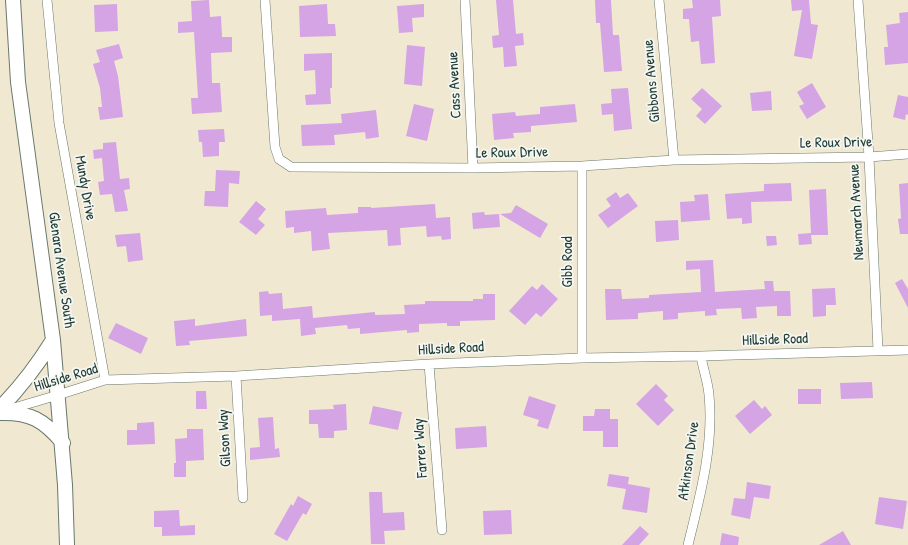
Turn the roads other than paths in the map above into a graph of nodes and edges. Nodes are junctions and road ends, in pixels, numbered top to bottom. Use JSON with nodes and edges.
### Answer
{"nodes":[{"id":1,"x":13,"y":0,"type":"edge"},
{"id":2,"x":47,"y":0,"type":"edge"},
{"id":3,"x":265,"y":0,"type":"edge"},
{"id":4,"x":465,"y":0,"type":"edge"},
{"id":5,"x":659,"y":0,"type":"edge"},
{"id":6,"x":858,"y":0,"type":"edge"},
{"id":7,"x":908,"y":154,"type":"edge"},
{"id":8,"x":869,"y":157,"type":"junction"},
{"id":9,"x":674,"y":160,"type":"junction"},
{"id":10,"x":582,"y":166,"type":"junction"},
{"id":11,"x":473,"y":168,"type":"junction"},
{"id":12,"x":53,"y":340,"type":"junction"},
{"id":13,"x":878,"y":350,"type":"junction"},
{"id":14,"x":908,"y":350,"type":"edge"},
{"id":15,"x":701,"y":356,"type":"junction"},
{"id":16,"x":582,"y":358,"type":"junction"},
{"id":17,"x":429,"y":364,"type":"junction"},
{"id":18,"x":236,"y":376,"type":"junction"},
{"id":19,"x":105,"y":380,"type":"junction"},
{"id":20,"x":58,"y":395,"type":"junction"},
{"id":21,"x":0,"y":408,"type":"edge"},
{"id":22,"x":0,"y":412,"type":"edge"},
{"id":23,"x":62,"y":443,"type":"junction"},
{"id":24,"x":243,"y":498,"type":"dead end"},
{"id":25,"x":442,"y":530,"type":"dead end"},
{"id":26,"x":67,"y":545,"type":"edge"},
{"id":27,"x":688,"y":545,"type":"edge"}],
"edges":[{"from":1,"to":12,"type":"main road","name":"Glenara Avenue South"},
{"from":2,"to":19,"type":"street","name":"Mundy Drive"},
{"from":3,"to":11,"type":"street","name":"Le Roux Drive"},
{"from":4,"to":11,"type":"street","name":"Cass Avenue"},
{"from":5,"to":9,"type":"street","name":"Gibbons Avenue"},
{"from":6,"to":8,"type":"street","name":"Newmarch Avenue"},
{"from":7,"to":8,"type":"street","name":"Le Roux Drive"},
{"from":8,"to":9,"type":"street","name":"Le Roux Drive"},
{"from":8,"to":13,"type":"street","name":"Newmarch Avenue"},
{"from":9,"to":10,"type":"street","name":"Le Roux Drive"},
{"from":10,"to":11,"type":"street","name":"Le Roux Drive"},
{"from":10,"to":16,"type":"street","name":"Gibb Road"},
{"from":12,"to":20,"type":"main road","name":"Glenara Avenue South"},
{"from":12,"to":21,"type":"main road"},
{"from":13,"to":14,"type":"street","name":"Hillside Road"},
{"from":13,"to":15,"type":"street","name":"Hillside Road"},
{"from":15,"to":16,"type":"street","name":"Hillside Road"},
{"from":15,"to":27,"type":"street","name":"Atkinson Drive"},
{"from":16,"to":17,"type":"street","name":"Hillside Road"},
{"from":17,"to":18,"type":"street","name":"Hillside Road"},
{"from":17,"to":25,"type":"street","name":"Farrer Way"},
{"from":18,"to":19,"type":"street","name":"Hillside Road"},
{"from":18,"to":24,"type":"street","name":"Gilson Way"},
{"from":19,"to":20,"type":"street","name":"Hillside Road"},
{"from":20,"to":22,"type":"street","name":"Hillside Road"},
{"from":20,"to":23,"type":"main road","name":"Glenara Avenue South"},
{"from":22,"to":23,"type":"main road"},
{"from":23,"to":26,"type":"main road","name":"Glenara Avenue South"}]}
